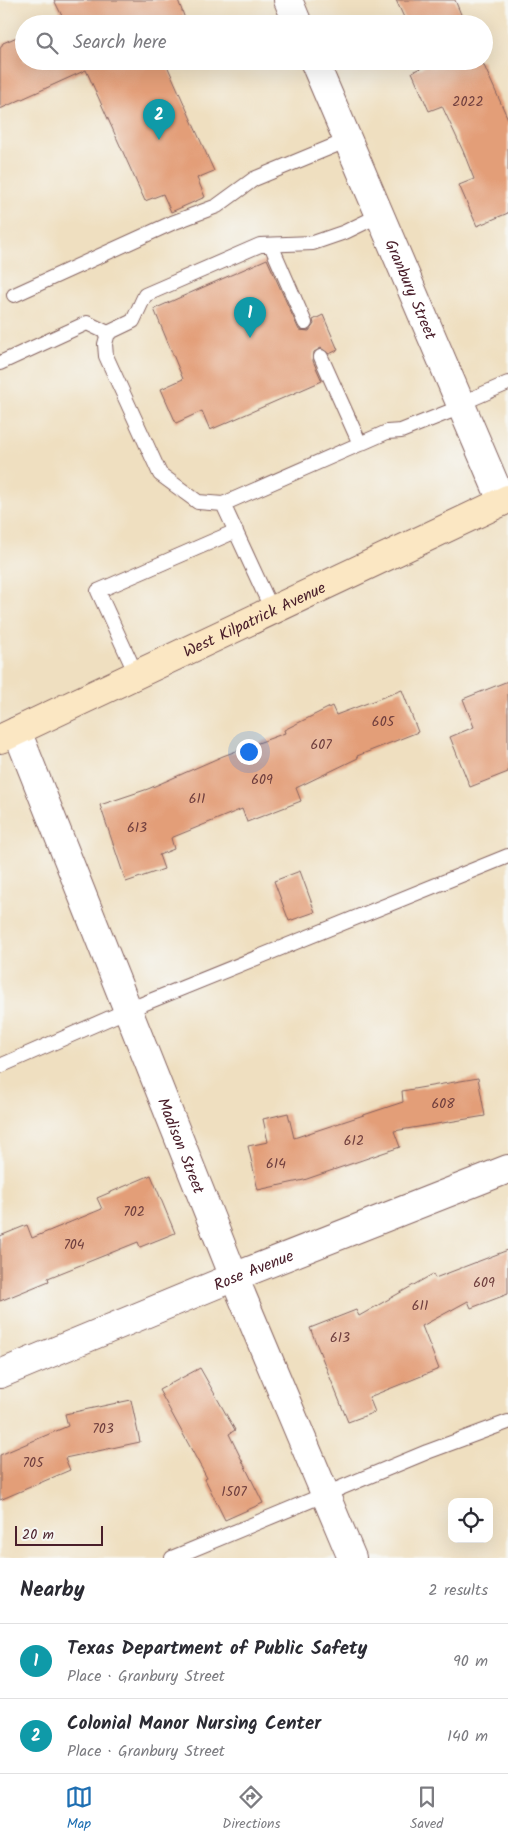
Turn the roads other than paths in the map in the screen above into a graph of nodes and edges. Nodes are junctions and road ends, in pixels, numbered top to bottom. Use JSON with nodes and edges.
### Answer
{"nodes":[{"id":1,"x":288,"y":0,"type":"edge"},
{"id":2,"x":294,"y":15,"type":"edge"},
{"id":3,"x":318,"y":70,"type":"edge"},
{"id":4,"x":348,"y":140,"type":"junction"},
{"id":5,"x":380,"y":215,"type":"junction"},
{"id":6,"x":271,"y":245,"type":"junction"},
{"id":7,"x":14,"y":295,"type":"dead end"},
{"id":8,"x":306,"y":323,"type":"dead end"},
{"id":9,"x":108,"y":333,"type":"junction"},
{"id":10,"x":321,"y":357,"type":"dead end"},
{"id":11,"x":0,"y":363,"type":"edge"},
{"id":12,"x":508,"y":383,"type":"edge"},
{"id":13,"x":461,"y":406,"type":"junction"},
{"id":14,"x":360,"y":444,"type":"junction"},
{"id":15,"x":223,"y":504,"type":"junction"},
{"id":16,"x":506,"y":505,"type":"edge"},
{"id":17,"x":236,"y":531,"type":"junction"},
{"id":18,"x":272,"y":610,"type":"junction"},
{"id":19,"x":136,"y":674,"type":"junction"},
{"id":20,"x":8,"y":735,"type":"edge"},
{"id":21,"x":508,"y":856,"type":"edge"},
{"id":22,"x":128,"y":1010,"type":"junction"},
{"id":23,"x":0,"y":1066,"type":"edge"},
{"id":24,"x":508,"y":1169,"type":"edge"},
{"id":25,"x":234,"y":1277,"type":"junction"},
{"id":26,"x":0,"y":1374,"type":"edge"},
{"id":27,"x":508,"y":1422,"type":"edge"},
{"id":28,"x":326,"y":1495,"type":"junction"},
{"id":29,"x":172,"y":1558,"type":"edge"},
{"id":30,"x":352,"y":1558,"type":"edge"}],
"edges":[{"from":1,"to":2,"type":"street"},
{"from":3,"to":4,"type":"street","name":"Granbury Street"},
{"from":4,"to":5,"type":"street","name":"Granbury Street"},
{"from":4,"to":7,"type":"lane"},
{"from":5,"to":6,"type":"lane"},
{"from":5,"to":13,"type":"street","name":"Granbury Street"},
{"from":6,"to":8,"type":"lane"},
{"from":6,"to":9,"type":"lane"},
{"from":9,"to":11,"type":"lane"},
{"from":9,"to":15,"type":"lane"},
{"from":10,"to":14,"type":"lane"},
{"from":12,"to":13,"type":"lane"},
{"from":13,"to":14,"type":"lane"},
{"from":13,"to":16,"type":"street","name":"Granbury Street"},
{"from":14,"to":15,"type":"lane"},
{"from":15,"to":17,"type":"lane"},
{"from":16,"to":18,"type":"main road","name":"West Kilpatrick Avenue"},
{"from":17,"to":18,"type":"lane"},
{"from":17,"to":19,"type":"lane"},
{"from":18,"to":19,"type":"main road","name":"West Kilpatrick Avenue"},
{"from":19,"to":20,"type":"main road","name":"West Kilpatrick Avenue"},
{"from":20,"to":22,"type":"street","name":"Madison Street"},
{"from":21,"to":22,"type":"lane"},
{"from":22,"to":23,"type":"lane"},
{"from":22,"to":25,"type":"street","name":"Madison Street"},
{"from":24,"to":25,"type":"street","name":"Rose Avenue"},
{"from":25,"to":26,"type":"street","name":"Rose Avenue"},
{"from":25,"to":28,"type":"street","name":"Madison Street"},
{"from":27,"to":28,"type":"lane"},
{"from":28,"to":29,"type":"lane"},
{"from":28,"to":30,"type":"street","name":"Madison Street"}]}
